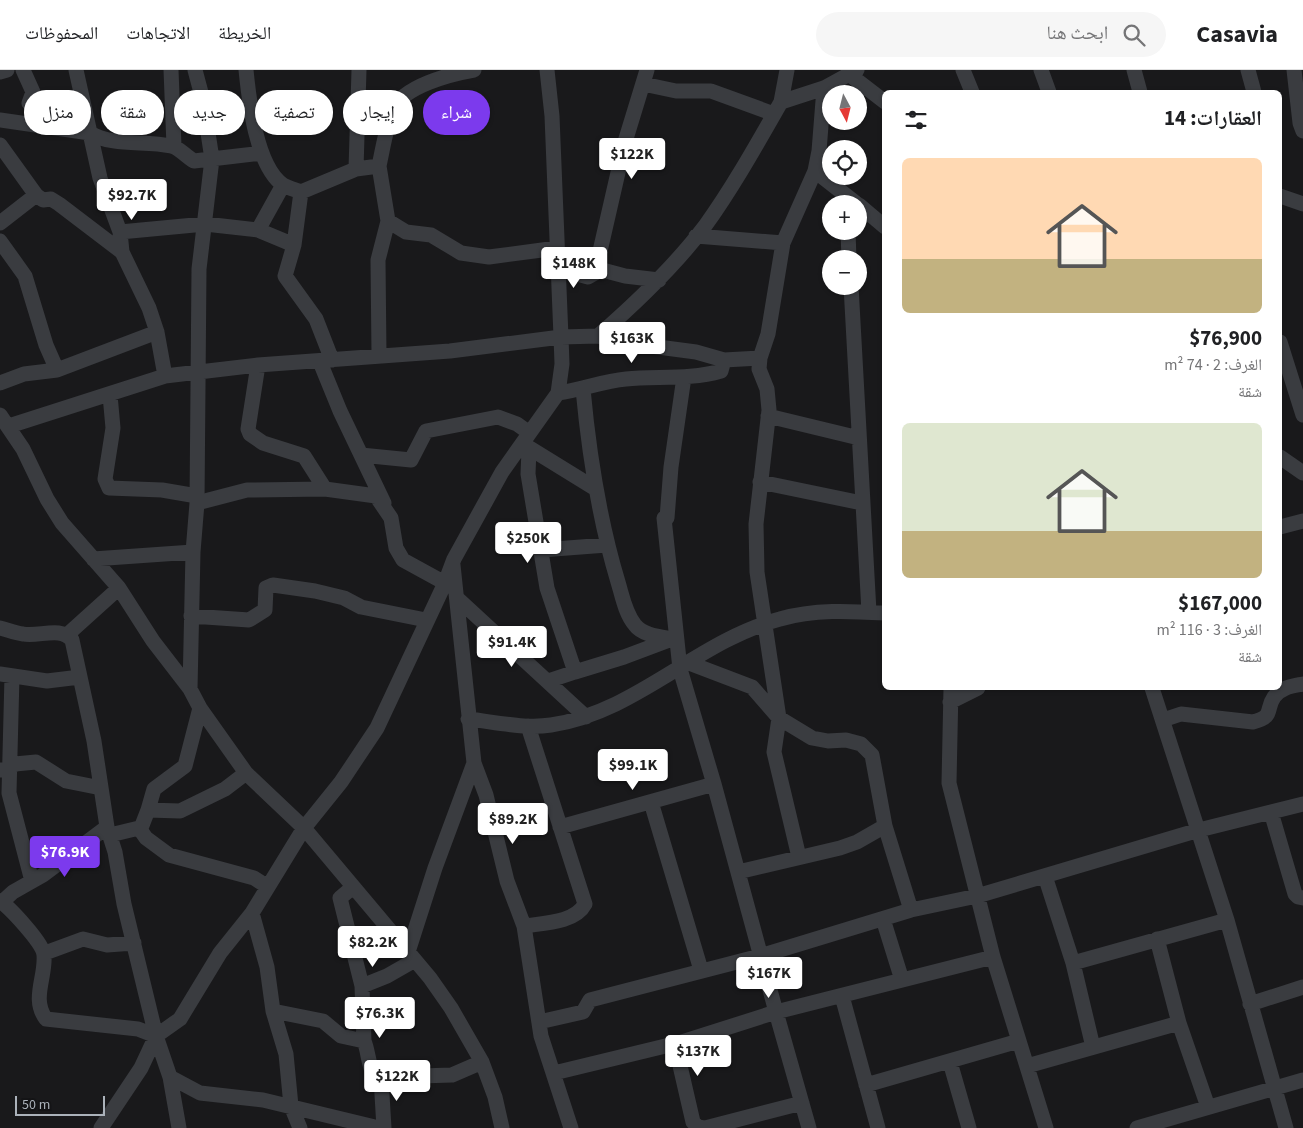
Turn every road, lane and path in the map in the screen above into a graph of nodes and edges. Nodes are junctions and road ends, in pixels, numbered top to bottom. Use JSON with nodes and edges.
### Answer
{"nodes":[{"id":1,"x":6,"y":70,"type":"edge"},
{"id":2,"x":23,"y":70,"type":"edge"},
{"id":3,"x":76,"y":70,"type":"edge"},
{"id":4,"x":171,"y":70,"type":"edge"},
{"id":5,"x":195,"y":70,"type":"edge"},
{"id":6,"x":246,"y":70,"type":"edge"},
{"id":7,"x":359,"y":70,"type":"edge"},
{"id":8,"x":474,"y":70,"type":"edge"},
{"id":9,"x":546,"y":70,"type":"edge"},
{"id":10,"x":787,"y":70,"type":"edge"},
{"id":11,"x":963,"y":70,"type":"edge"},
{"id":12,"x":1041,"y":70,"type":"edge"},
{"id":13,"x":1134,"y":70,"type":"edge"},
{"id":14,"x":1248,"y":70,"type":"edge"},
{"id":15,"x":1294,"y":70,"type":"edge"},
{"id":16,"x":0,"y":72,"type":"edge"},
{"id":17,"x":853,"y":73,"type":"edge"},
{"id":18,"x":645,"y":77,"type":"edge"},
{"id":19,"x":830,"y":85,"type":"edge"},
{"id":20,"x":822,"y":89,"type":"edge"},
{"id":21,"x":32,"y":90,"type":"edge"},
{"id":22,"x":80,"y":90,"type":"edge"},
{"id":23,"x":971,"y":90,"type":"edge"},
{"id":24,"x":1048,"y":90,"type":"edge"},
{"id":25,"x":1139,"y":90,"type":"edge"},
{"id":26,"x":1253,"y":90,"type":"edge"},
{"id":27,"x":882,"y":99,"type":"edge"},
{"id":28,"x":778,"y":108,"type":"junction"},
{"id":29,"x":822,"y":114,"type":"edge"},
{"id":30,"x":0,"y":120,"type":"edge"},
{"id":31,"x":24,"y":123,"type":"edge"},
{"id":32,"x":1303,"y":131,"type":"edge"},
{"id":33,"x":91,"y":134,"type":"edge"},
{"id":34,"x":90,"y":135,"type":"edge"},
{"id":35,"x":0,"y":145,"type":"edge"},
{"id":36,"x":174,"y":146,"type":"junction"},
{"id":37,"x":262,"y":153,"type":"junction"},
{"id":38,"x":212,"y":160,"type":"junction"},
{"id":39,"x":378,"y":166,"type":"junction"},
{"id":40,"x":356,"y":169,"type":"junction"},
{"id":41,"x":815,"y":170,"type":"junction"},
{"id":42,"x":284,"y":186,"type":"junction"},
{"id":43,"x":301,"y":192,"type":"junction"},
{"id":44,"x":36,"y":195,"type":"junction"},
{"id":45,"x":844,"y":195,"type":"edge"},
{"id":46,"x":1282,"y":197,"type":"edge"},
{"id":47,"x":1303,"y":204,"type":"edge"},
{"id":48,"x":867,"y":213,"type":"edge"},
{"id":49,"x":388,"y":221,"type":"junction"},
{"id":50,"x":0,"y":223,"type":"edge"},
{"id":51,"x":205,"y":224,"type":"junction"},
{"id":52,"x":882,"y":225,"type":"edge"},
{"id":53,"x":258,"y":230,"type":"junction"},
{"id":54,"x":120,"y":232,"type":"junction"},
{"id":55,"x":696,"y":236,"type":"junction"},
{"id":56,"x":0,"y":241,"type":"edge"},
{"id":57,"x":783,"y":243,"type":"junction"},
{"id":58,"x":294,"y":245,"type":"junction"},
{"id":59,"x":558,"y":248,"type":"junction"},
{"id":60,"x":122,"y":252,"type":"junction"},
{"id":61,"x":595,"y":268,"type":"junction"},
{"id":62,"x":558,"y":269,"type":"junction"},
{"id":63,"x":659,"y":280,"type":"junction"},
{"id":64,"x":851,"y":295,"type":"edge"},
{"id":65,"x":157,"y":332,"type":"junction"},
{"id":66,"x":598,"y":336,"type":"junction"},
{"id":67,"x":561,"y":337,"type":"junction"},
{"id":68,"x":1282,"y":348,"type":"edge"},
{"id":69,"x":379,"y":355,"type":"junction"},
{"id":70,"x":760,"y":358,"type":"junction"},
{"id":71,"x":724,"y":360,"type":"junction"},
{"id":72,"x":326,"y":361,"type":"junction"},
{"id":73,"x":258,"y":365,"type":"junction"},
{"id":74,"x":57,"y":370,"type":"junction"},
{"id":75,"x":198,"y":373,"type":"junction"},
{"id":76,"x":165,"y":376,"type":"junction"},
{"id":77,"x":684,"y":377,"type":"junction"},
{"id":78,"x":0,"y":382,"type":"edge"},
{"id":79,"x":583,"y":389,"type":"junction"},
{"id":80,"x":558,"y":393,"type":"junction"},
{"id":81,"x":110,"y":395,"type":"junction"},
{"id":82,"x":1303,"y":414,"type":"edge"},
{"id":83,"x":768,"y":416,"type":"junction"},
{"id":84,"x":5,"y":421,"type":"edge"},
{"id":85,"x":858,"y":438,"type":"junction"},
{"id":86,"x":526,"y":441,"type":"junction"},
{"id":87,"x":361,"y":455,"type":"junction"},
{"id":88,"x":1282,"y":458,"type":"edge"},
{"id":89,"x":1303,"y":473,"type":"edge"},
{"id":90,"x":760,"y":482,"type":"junction"},
{"id":91,"x":325,"y":489,"type":"junction"},
{"id":92,"x":596,"y":489,"type":"junction"},
{"id":93,"x":197,"y":500,"type":"junction"},
{"id":94,"x":862,"y":504,"type":"junction"},
{"id":95,"x":391,"y":518,"type":"junction"},
{"id":96,"x":1303,"y":521,"type":"edge"},
{"id":97,"x":1282,"y":527,"type":"edge"},
{"id":98,"x":607,"y":545,"type":"junction"},
{"id":99,"x":541,"y":550,"type":"junction"},
{"id":100,"x":194,"y":552,"type":"junction"},
{"id":101,"x":93,"y":559,"type":"junction"},
{"id":102,"x":452,"y":563,"type":"junction"},
{"id":103,"x":445,"y":583,"type":"junction"},
{"id":104,"x":119,"y":588,"type":"junction"},
{"id":105,"x":458,"y":599,"type":"junction"},
{"id":106,"x":868,"y":612,"type":"junction"},
{"id":107,"x":882,"y":613,"type":"edge"},
{"id":108,"x":191,"y":616,"type":"junction"},
{"id":109,"x":426,"y":620,"type":"junction"},
{"id":110,"x":763,"y":624,"type":"junction"},
{"id":111,"x":0,"y":628,"type":"edge"},
{"id":112,"x":68,"y":634,"type":"junction"},
{"id":113,"x":674,"y":640,"type":"junction"},
{"id":114,"x":684,"y":666,"type":"junction"},
{"id":115,"x":575,"y":672,"type":"junction"},
{"id":116,"x":6,"y":675,"type":"edge"},
{"id":117,"x":80,"y":677,"type":"junction"},
{"id":118,"x":548,"y":681,"type":"junction"},
{"id":119,"x":1303,"y":684,"type":"edge"},
{"id":120,"x":190,"y":689,"type":"junction"},
{"id":121,"x":970,"y":690,"type":"edge"},
{"id":122,"x":1153,"y":690,"type":"edge"},
{"id":123,"x":950,"y":695,"type":"edge"},
{"id":124,"x":200,"y":708,"type":"junction"},
{"id":125,"x":586,"y":717,"type":"junction"},
{"id":126,"x":779,"y":718,"type":"junction"},
{"id":127,"x":468,"y":719,"type":"junction"},
{"id":128,"x":1163,"y":720,"type":"junction"},
{"id":129,"x":528,"y":726,"type":"junction"},
{"id":130,"x":474,"y":763,"type":"junction"},
{"id":131,"x":4,"y":770,"type":"edge"},
{"id":132,"x":246,"y":774,"type":"junction"},
{"id":133,"x":714,"y":784,"type":"junction"},
{"id":134,"x":101,"y":788,"type":"junction"},
{"id":135,"x":651,"y":802,"type":"junction"},
{"id":136,"x":1303,"y":804,"type":"edge"},
{"id":137,"x":148,"y":810,"type":"junction"},
{"id":138,"x":1271,"y":812,"type":"junction"},
{"id":139,"x":885,"y":826,"type":"junction"},
{"id":140,"x":560,"y":827,"type":"junction"},
{"id":141,"x":141,"y":828,"type":"junction"},
{"id":142,"x":304,"y":828,"type":"junction"},
{"id":143,"x":1199,"y":830,"type":"junction"},
{"id":144,"x":108,"y":831,"type":"junction"},
{"id":145,"x":799,"y":857,"type":"junction"},
{"id":146,"x":738,"y":872,"type":"junction"},
{"id":147,"x":1045,"y":876,"type":"junction"},
{"id":148,"x":32,"y":881,"type":"junction"},
{"id":149,"x":268,"y":887,"type":"junction"},
{"id":150,"x":353,"y":887,"type":"junction"},
{"id":151,"x":977,"y":896,"type":"junction"},
{"id":152,"x":1303,"y":898,"type":"edge"},
{"id":153,"x":1,"y":902,"type":"edge"},
{"id":154,"x":910,"y":910,"type":"junction"},
{"id":155,"x":252,"y":913,"type":"junction"},
{"id":156,"x":883,"y":919,"type":"junction"},
{"id":157,"x":1227,"y":920,"type":"junction"},
{"id":158,"x":524,"y":926,"type":"junction"},
{"id":159,"x":1157,"y":939,"type":"junction"},
{"id":160,"x":134,"y":943,"type":"junction"},
{"id":161,"x":45,"y":953,"type":"junction"},
{"id":162,"x":411,"y":956,"type":"junction"},
{"id":163,"x":760,"y":956,"type":"junction"},
{"id":164,"x":993,"y":956,"type":"junction"},
{"id":165,"x":1073,"y":963,"type":"junction"},
{"id":166,"x":701,"y":970,"type":"junction"},
{"id":167,"x":902,"y":980,"type":"junction"},
{"id":168,"x":362,"y":986,"type":"junction"},
{"id":169,"x":1303,"y":987,"type":"edge"},
{"id":170,"x":842,"y":996,"type":"junction"},
{"id":171,"x":1250,"y":1004,"type":"junction"},
{"id":172,"x":273,"y":1011,"type":"junction"},
{"id":173,"x":776,"y":1012,"type":"junction"},
{"id":174,"x":539,"y":1022,"type":"junction"},
{"id":175,"x":1179,"y":1023,"type":"junction"},
{"id":176,"x":156,"y":1036,"type":"junction"},
{"id":177,"x":364,"y":1041,"type":"junction"},
{"id":178,"x":1019,"y":1041,"type":"junction"},
{"id":179,"x":675,"y":1044,"type":"junction"},
{"id":180,"x":1093,"y":1047,"type":"junction"},
{"id":181,"x":482,"y":1062,"type":"junction"},
{"id":182,"x":950,"y":1062,"type":"junction"},
{"id":183,"x":1027,"y":1066,"type":"junction"},
{"id":184,"x":554,"y":1073,"type":"junction"},
{"id":185,"x":170,"y":1076,"type":"junction"},
{"id":186,"x":380,"y":1078,"type":"junction"},
{"id":187,"x":1303,"y":1080,"type":"edge"},
{"id":188,"x":866,"y":1085,"type":"junction"},
{"id":189,"x":1275,"y":1087,"type":"junction"},
{"id":190,"x":802,"y":1103,"type":"junction"},
{"id":191,"x":291,"y":1106,"type":"junction"},
{"id":192,"x":1208,"y":1106,"type":"junction"},
{"id":193,"x":738,"y":1124,"type":"edge"},
{"id":194,"x":299,"y":1127,"type":"edge"},
{"id":195,"x":101,"y":1128,"type":"edge"},
{"id":196,"x":179,"y":1128,"type":"edge"},
{"id":197,"x":379,"y":1128,"type":"edge"},
{"id":198,"x":384,"y":1128,"type":"edge"},
{"id":199,"x":502,"y":1128,"type":"edge"},
{"id":200,"x":571,"y":1128,"type":"edge"},
{"id":201,"x":705,"y":1128,"type":"edge"},
{"id":202,"x":810,"y":1128,"type":"edge"},
{"id":203,"x":878,"y":1128,"type":"edge"},
{"id":204,"x":969,"y":1128,"type":"edge"},
{"id":205,"x":1046,"y":1128,"type":"edge"},
{"id":206,"x":1137,"y":1128,"type":"edge"},
{"id":207,"x":1286,"y":1128,"type":"edge"}],
"edges":[{"from":1,"to":16,"type":"street"},
{"from":2,"to":21,"type":"street"},
{"from":3,"to":22,"type":"street"},
{"from":4,"to":36,"type":"street"},
{"from":5,"to":38,"type":"street"},
{"from":6,"to":37,"type":"street"},
{"from":7,"to":40,"type":"street"},
{"from":8,"to":39,"type":"street"},
{"from":9,"to":59,"type":"street"},
{"from":10,"to":28,"type":"street"},
{"from":11,"to":23,"type":"street"},
{"from":12,"to":24,"type":"street"},
{"from":13,"to":25,"type":"street"},
{"from":14,"to":26,"type":"street"},
{"from":15,"to":32,"type":"street"},
{"from":17,"to":19,"type":"street"},
{"from":17,"to":27,"type":"street"},
{"from":18,"to":28,"type":"street"},
{"from":18,"to":61,"type":"street"},
{"from":20,"to":28,"type":"street"},
{"from":28,"to":55,"type":"street"},
{"from":29,"to":41,"type":"street"},
{"from":30,"to":31,"type":"street"},
{"from":33,"to":36,"type":"street"},
{"from":34,"to":54,"type":"street"},
{"from":35,"to":44,"type":"street"},
{"from":36,"to":38,"type":"street"},
{"from":37,"to":38,"type":"street"},
{"from":37,"to":42,"type":"street"},
{"from":38,"to":51,"type":"street"},
{"from":39,"to":40,"type":"street"},
{"from":39,"to":49,"type":"street"},
{"from":40,"to":43,"type":"street"},
{"from":41,"to":45,"type":"street"},
{"from":41,"to":57,"type":"street"},
{"from":42,"to":43,"type":"street"},
{"from":42,"to":53,"type":"street"},
{"from":43,"to":58,"type":"street"},
{"from":44,"to":50,"type":"street"},
{"from":44,"to":60,"type":"street"},
{"from":46,"to":47,"type":"street"},
{"from":48,"to":52,"type":"street"},
{"from":49,"to":59,"type":"street"},
{"from":49,"to":69,"type":"street"},
{"from":51,"to":53,"type":"street"},
{"from":51,"to":54,"type":"street"},
{"from":51,"to":75,"type":"street"},
{"from":53,"to":58,"type":"street"},
{"from":54,"to":60,"type":"street"},
{"from":55,"to":57,"type":"street"},
{"from":55,"to":63,"type":"street"},
{"from":56,"to":74,"type":"street"},
{"from":57,"to":70,"type":"street"},
{"from":58,"to":72,"type":"street"},
{"from":59,"to":62,"type":"street"},
{"from":60,"to":65,"type":"street"},
{"from":61,"to":62,"type":"street"},
{"from":61,"to":63,"type":"street"},
{"from":62,"to":67,"type":"street"},
{"from":63,"to":66,"type":"street"},
{"from":64,"to":85,"type":"street"},
{"from":65,"to":74,"type":"street"},
{"from":65,"to":76,"type":"street"},
{"from":66,"to":67,"type":"street"},
{"from":66,"to":71,"type":"street"},
{"from":67,"to":69,"type":"street"},
{"from":67,"to":80,"type":"street"},
{"from":68,"to":82,"type":"street"},
{"from":69,"to":72,"type":"street"},
{"from":70,"to":71,"type":"street"},
{"from":70,"to":83,"type":"street"},
{"from":71,"to":77,"type":"street"},
{"from":72,"to":73,"type":"street"},
{"from":72,"to":87,"type":"street"},
{"from":73,"to":75,"type":"street"},
{"from":73,"to":91,"type":"street"},
{"from":74,"to":78,"type":"street"},
{"from":75,"to":76,"type":"street"},
{"from":75,"to":93,"type":"street"},
{"from":76,"to":81,"type":"street"},
{"from":77,"to":79,"type":"street"},
{"from":77,"to":113,"type":"street"},
{"from":79,"to":80,"type":"street"},
{"from":79,"to":92,"type":"street"},
{"from":80,"to":86,"type":"street"},
{"from":81,"to":84,"type":"street"},
{"from":81,"to":93,"type":"street"},
{"from":83,"to":85,"type":"street"},
{"from":83,"to":90,"type":"street"},
{"from":84,"to":101,"type":"street"},
{"from":85,"to":94,"type":"street"},
{"from":86,"to":87,"type":"street"},
{"from":86,"to":92,"type":"street"},
{"from":86,"to":99,"type":"street"},
{"from":86,"to":102,"type":"street"},
{"from":87,"to":95,"type":"street"},
{"from":88,"to":89,"type":"street"},
{"from":90,"to":94,"type":"street"},
{"from":90,"to":110,"type":"street"},
{"from":91,"to":93,"type":"street"},
{"from":91,"to":95,"type":"street"},
{"from":92,"to":98,"type":"street"},
{"from":93,"to":100,"type":"street"},
{"from":94,"to":106,"type":"street"},
{"from":95,"to":103,"type":"street"},
{"from":96,"to":97,"type":"street"},
{"from":98,"to":99,"type":"street"},
{"from":98,"to":113,"type":"street"},
{"from":99,"to":115,"type":"street"},
{"from":100,"to":101,"type":"street"},
{"from":100,"to":108,"type":"street"},
{"from":101,"to":104,"type":"street"},
{"from":102,"to":103,"type":"street"},
{"from":102,"to":105,"type":"street"},
{"from":103,"to":109,"type":"street"},
{"from":104,"to":112,"type":"street"},
{"from":104,"to":120,"type":"street"},
{"from":105,"to":118,"type":"street"},
{"from":105,"to":127,"type":"street"},
{"from":106,"to":107,"type":"street"},
{"from":106,"to":110,"type":"street"},
{"from":108,"to":109,"type":"street"},
{"from":108,"to":120,"type":"street"},
{"from":109,"to":142,"type":"street"},
{"from":110,"to":114,"type":"street"},
{"from":110,"to":126,"type":"street"},
{"from":111,"to":112,"type":"street"},
{"from":112,"to":117,"type":"street"},
{"from":113,"to":114,"type":"street"},
{"from":113,"to":115,"type":"street"},
{"from":114,"to":125,"type":"street"},
{"from":114,"to":126,"type":"street"},
{"from":114,"to":133,"type":"street"},
{"from":115,"to":118,"type":"street"},
{"from":116,"to":117,"type":"street"},
{"from":116,"to":131,"type":"street"},
{"from":117,"to":134,"type":"street"},
{"from":118,"to":125,"type":"street"},
{"from":119,"to":128,"type":"street"},
{"from":120,"to":124,"type":"street"},
{"from":121,"to":123,"type":"street"},
{"from":122,"to":128,"type":"street"},
{"from":123,"to":151,"type":"street"},
{"from":124,"to":132,"type":"street"},
{"from":124,"to":137,"type":"street"},
{"from":125,"to":129,"type":"street"},
{"from":126,"to":139,"type":"street"},
{"from":126,"to":145,"type":"street"},
{"from":127,"to":129,"type":"street"},
{"from":127,"to":130,"type":"street"},
{"from":128,"to":143,"type":"street"},
{"from":129,"to":140,"type":"street"},
{"from":130,"to":158,"type":"street"},
{"from":130,"to":162,"type":"street"},
{"from":131,"to":134,"type":"street"},
{"from":131,"to":148,"type":"street"},
{"from":132,"to":137,"type":"street"},
{"from":132,"to":142,"type":"street"},
{"from":133,"to":135,"type":"street"},
{"from":133,"to":146,"type":"street"},
{"from":134,"to":144,"type":"street"},
{"from":135,"to":140,"type":"street"},
{"from":135,"to":166,"type":"street"},
{"from":136,"to":138,"type":"street"},
{"from":137,"to":141,"type":"street"},
{"from":138,"to":143,"type":"street"},
{"from":138,"to":152,"type":"street"},
{"from":139,"to":145,"type":"street"},
{"from":139,"to":154,"type":"street"},
{"from":140,"to":158,"type":"street"},
{"from":141,"to":144,"type":"street"},
{"from":141,"to":149,"type":"street"},
{"from":142,"to":149,"type":"street"},
{"from":142,"to":150,"type":"street"},
{"from":143,"to":147,"type":"street"},
{"from":143,"to":157,"type":"street"},
{"from":144,"to":148,"type":"street"},
{"from":144,"to":160,"type":"street"},
{"from":145,"to":146,"type":"street"},
{"from":146,"to":163,"type":"street"},
{"from":147,"to":151,"type":"street"},
{"from":147,"to":165,"type":"street"},
{"from":148,"to":153,"type":"street"},
{"from":149,"to":155,"type":"street"},
{"from":150,"to":162,"type":"street"},
{"from":150,"to":168,"type":"street"},
{"from":151,"to":154,"type":"street"},
{"from":151,"to":164,"type":"street"},
{"from":153,"to":161,"type":"street"},
{"from":154,"to":156,"type":"street"},
{"from":155,"to":172,"type":"street"},
{"from":155,"to":176,"type":"street"},
{"from":156,"to":163,"type":"street"},
{"from":156,"to":167,"type":"street"},
{"from":157,"to":159,"type":"street"},
{"from":157,"to":171,"type":"street"},
{"from":158,"to":174,"type":"street"},
{"from":159,"to":165,"type":"street"},
{"from":159,"to":175,"type":"street"},
{"from":160,"to":161,"type":"street"},
{"from":160,"to":176,"type":"street"},
{"from":161,"to":176,"type":"street"},
{"from":162,"to":168,"type":"street"},
{"from":162,"to":181,"type":"street"},
{"from":163,"to":166,"type":"street"},
{"from":163,"to":173,"type":"street"},
{"from":164,"to":167,"type":"street"},
{"from":164,"to":178,"type":"street"},
{"from":165,"to":180,"type":"street"},
{"from":166,"to":174,"type":"street"},
{"from":167,"to":170,"type":"street"},
{"from":168,"to":177,"type":"street"},
{"from":169,"to":171,"type":"street"},
{"from":170,"to":173,"type":"street"},
{"from":170,"to":188,"type":"street"},
{"from":171,"to":189,"type":"street"},
{"from":172,"to":177,"type":"street"},
{"from":172,"to":191,"type":"street"},
{"from":173,"to":179,"type":"street"},
{"from":173,"to":190,"type":"street"},
{"from":174,"to":184,"type":"street"},
{"from":175,"to":180,"type":"street"},
{"from":175,"to":192,"type":"street"},
{"from":176,"to":185,"type":"street"},
{"from":176,"to":195,"type":"street"},
{"from":177,"to":186,"type":"street"},
{"from":178,"to":182,"type":"street"},
{"from":178,"to":183,"type":"street"},
{"from":179,"to":184,"type":"street"},
{"from":179,"to":201,"type":"street"},
{"from":180,"to":183,"type":"street"},
{"from":181,"to":186,"type":"street"},
{"from":181,"to":199,"type":"street"},
{"from":182,"to":188,"type":"street"},
{"from":182,"to":204,"type":"street"},
{"from":183,"to":205,"type":"street"},
{"from":184,"to":200,"type":"street"},
{"from":185,"to":191,"type":"street"},
{"from":185,"to":196,"type":"street"},
{"from":186,"to":198,"type":"street"},
{"from":187,"to":189,"type":"street"},
{"from":188,"to":203,"type":"street"},
{"from":189,"to":192,"type":"street"},
{"from":189,"to":207,"type":"street"},
{"from":190,"to":193,"type":"street"},
{"from":190,"to":202,"type":"street"},
{"from":191,"to":194,"type":"street"},
{"from":191,"to":197,"type":"street"},
{"from":192,"to":206,"type":"street"},
{"from":193,"to":201,"type":"street"}]}
